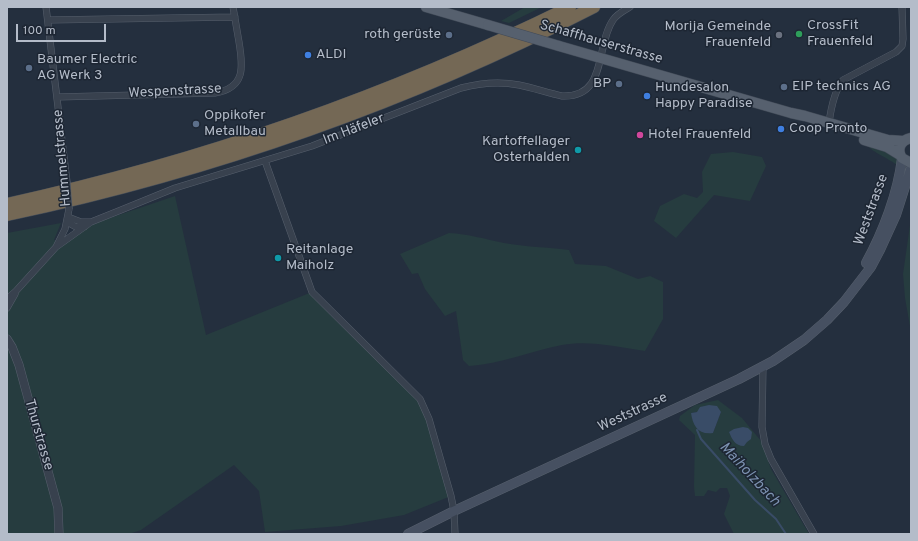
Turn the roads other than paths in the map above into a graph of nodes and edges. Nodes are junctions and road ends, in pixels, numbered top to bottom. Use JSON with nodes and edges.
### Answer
{"nodes":[{"id":1,"x":46,"y":7,"type":"edge"},
{"id":2,"x":233,"y":7,"type":"edge"},
{"id":3,"x":426,"y":7,"type":"edge"},
{"id":4,"x":570,"y":7,"type":"edge"},
{"id":5,"x":594,"y":7,"type":"edge"},
{"id":6,"x":630,"y":7,"type":"edge"},
{"id":7,"x":902,"y":7,"type":"edge"},
{"id":8,"x":235,"y":17,"type":"junction"},
{"id":9,"x":48,"y":20,"type":"junction"},
{"id":10,"x":600,"y":58,"type":"junction"},
{"id":11,"x":57,"y":96,"type":"junction"},
{"id":12,"x":791,"y":113,"type":"junction"},
{"id":13,"x":829,"y":122,"type":"junction"},
{"id":14,"x":908,"y":138,"type":"edge"},
{"id":15,"x":904,"y":159,"type":"edge"},
{"id":16,"x":265,"y":162,"type":"junction"},
{"id":17,"x":911,"y":168,"type":"edge"},
{"id":18,"x":7,"y":204,"type":"edge"},
{"id":19,"x":7,"y":215,"type":"edge"},
{"id":20,"x":67,"y":220,"type":"junction"},
{"id":21,"x":91,"y":222,"type":"junction"},
{"id":22,"x":84,"y":227,"type":"junction"},
{"id":23,"x":56,"y":247,"type":"junction"},
{"id":24,"x":852,"y":290,"type":"junction"},
{"id":25,"x":16,"y":291,"type":"junction"},
{"id":26,"x":7,"y":298,"type":"edge"},
{"id":27,"x":7,"y":308,"type":"edge"},
{"id":28,"x":7,"y":339,"type":"edge"},
{"id":29,"x":763,"y":366,"type":"junction"},
{"id":30,"x":454,"y":511,"type":"junction"},
{"id":31,"x":59,"y":534,"type":"edge"},
{"id":32,"x":408,"y":534,"type":"edge"},
{"id":33,"x":455,"y":534,"type":"edge"},
{"id":34,"x":814,"y":534,"type":"edge"}],
"edges":[{"from":1,"to":9,"type":"street","name":"Hummelstrasse"},
{"from":2,"to":8,"type":"street","name":"Wespenstrasse"},
{"from":3,"to":10,"type":"main road","name":"Schaffhauserstrasse","bridge":true},
{"from":4,"to":18,"type":"highway"},
{"from":5,"to":19,"type":"highway"},
{"from":6,"to":10,"type":"street","name":"Im Häfeler"},
{"from":7,"to":13,"type":"street"},
{"from":8,"to":9,"type":"street"},
{"from":8,"to":11,"type":"street","name":"Wespenstrasse"},
{"from":9,"to":11,"type":"street","name":"Hummelstrasse"},
{"from":10,"to":12,"type":"main road","name":"Schaffhauserstrasse"},
{"from":10,"to":16,"type":"street","name":"Im Häfeler"},
{"from":11,"to":20,"type":"street","name":"Hummelstrasse","bridge":true},
{"from":12,"to":13,"type":"main road","name":"Schaffhauserstrasse"},
{"from":12,"to":15,"type":"main road","name":"Schaffhauserstrasse"},
{"from":13,"to":14,"type":"main road","name":"Schaffhauserstrasse"},
{"from":14,"to":15,"type":"main road"},
{"from":15,"to":24,"type":"main road","name":"Weststrasse"},
{"from":16,"to":21,"type":"street","name":"Im Häfeler"},
{"from":16,"to":30,"type":"street"},
{"from":17,"to":24,"type":"main road","name":"Weststrasse"},
{"from":20,"to":21,"type":"street"},
{"from":20,"to":22,"type":"street"},
{"from":20,"to":23,"type":"street","name":"Hummelstrasse"},
{"from":21,"to":22,"type":"street","name":"Im Häfeler"},
{"from":22,"to":23,"type":"street","name":"Im Häfeler"},
{"from":23,"to":25,"type":"street","name":"Hummelstrasse"},
{"from":24,"to":29,"type":"main road","name":"Weststrasse"},
{"from":25,"to":26,"type":"street","name":"Hummelstrasse"},
{"from":25,"to":27,"type":"street","name":"Hummelstrasse"},
{"from":28,"to":31,"type":"street","name":"Thurstrasse"},
{"from":29,"to":30,"type":"main road","name":"Weststrasse"},
{"from":29,"to":34,"type":"street"},
{"from":30,"to":32,"type":"main road","name":"Weststrasse"},
{"from":30,"to":33,"type":"street"}]}
